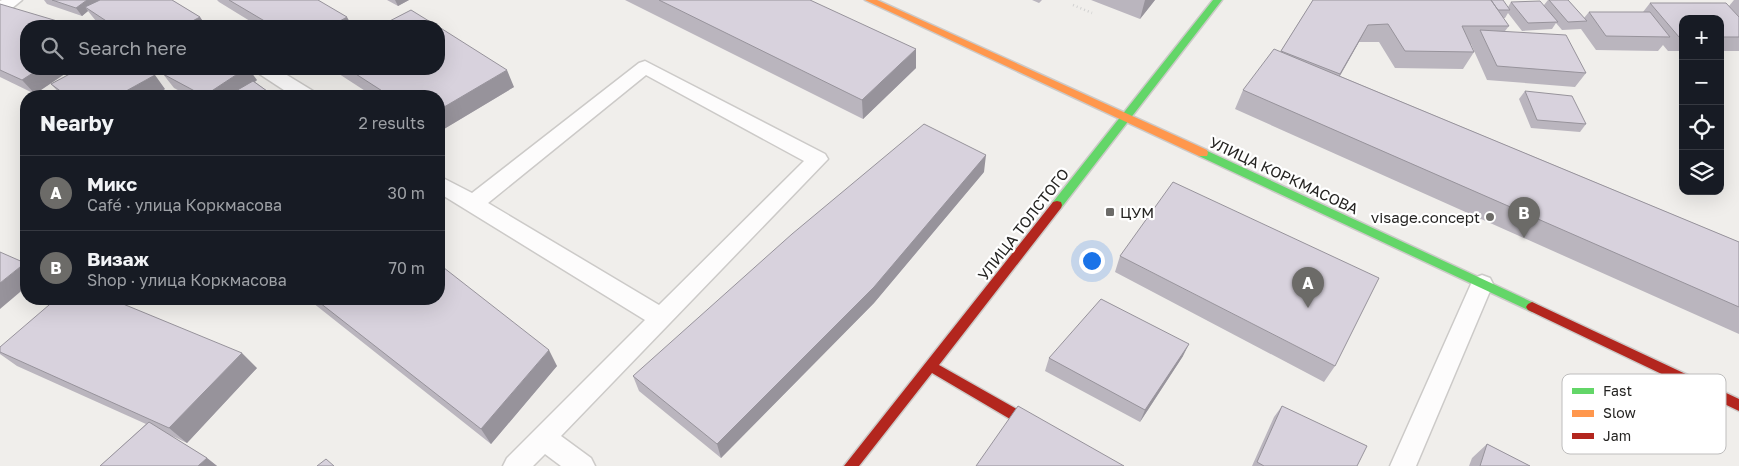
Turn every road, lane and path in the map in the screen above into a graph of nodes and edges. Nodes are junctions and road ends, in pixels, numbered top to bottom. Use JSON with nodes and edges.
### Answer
{"nodes":[{"id":1,"x":14,"y":0,"type":"edge"},
{"id":2,"x":869,"y":0,"type":"edge"},
{"id":3,"x":1218,"y":0,"type":"edge"},
{"id":4,"x":1073,"y":5,"type":"dead end"},
{"id":5,"x":0,"y":9,"type":"edge"},
{"id":6,"x":1092,"y":13,"type":"dead end"},
{"id":7,"x":273,"y":75,"type":"edge"},
{"id":8,"x":297,"y":90,"type":"edge"},
{"id":9,"x":1127,"y":118,"type":"junction"},
{"id":10,"x":445,"y":187,"type":"edge"},
{"id":11,"x":473,"y":204,"type":"junction"},
{"id":12,"x":1482,"y":284,"type":"junction"},
{"id":13,"x":661,"y":318,"type":"junction"},
{"id":14,"x":930,"y":366,"type":"junction"},
{"id":15,"x":1673,"y":374,"type":"edge"},
{"id":16,"x":1726,"y":399,"type":"edge"},
{"id":17,"x":1739,"y":405,"type":"edge"},
{"id":18,"x":1015,"y":415,"type":"edge"},
{"id":19,"x":543,"y":438,"type":"junction"},
{"id":20,"x":516,"y":466,"type":"edge"},
{"id":21,"x":582,"y":466,"type":"edge"},
{"id":22,"x":851,"y":466,"type":"edge"},
{"id":23,"x":1402,"y":466,"type":"edge"}],
"edges":[{"from":1,"to":5,"type":"lane"},
{"from":2,"to":9,"type":"main road","name":"УЛИЦА КОРКМАСОВА"},
{"from":3,"to":9,"type":"main road","name":"УЛИЦА ТОЛСТОГО"},
{"from":4,"to":6,"type":"path"},
{"from":7,"to":8,"type":"lane"},
{"from":9,"to":12,"type":"main road","name":"УЛИЦА КОРКМАСОВА"},
{"from":9,"to":14,"type":"main road","name":"УЛИЦА ТОЛСТОГО"},
{"from":10,"to":11,"type":"lane"},
{"from":11,"to":13,"type":"lane"},
{"from":11,"to":13,"type":"lane"},
{"from":12,"to":15,"type":"main road","name":"УЛИЦА КОРКМАСОВА"},
{"from":12,"to":23,"type":"lane"},
{"from":13,"to":19,"type":"lane"},
{"from":14,"to":18,"type":"main road"},
{"from":14,"to":22,"type":"main road","name":"УЛИЦА ТОЛСТОГО"},
{"from":16,"to":17,"type":"main road","name":"УЛИЦА КОРКМАСОВА"},
{"from":19,"to":20,"type":"lane"},
{"from":19,"to":21,"type":"lane"}]}
